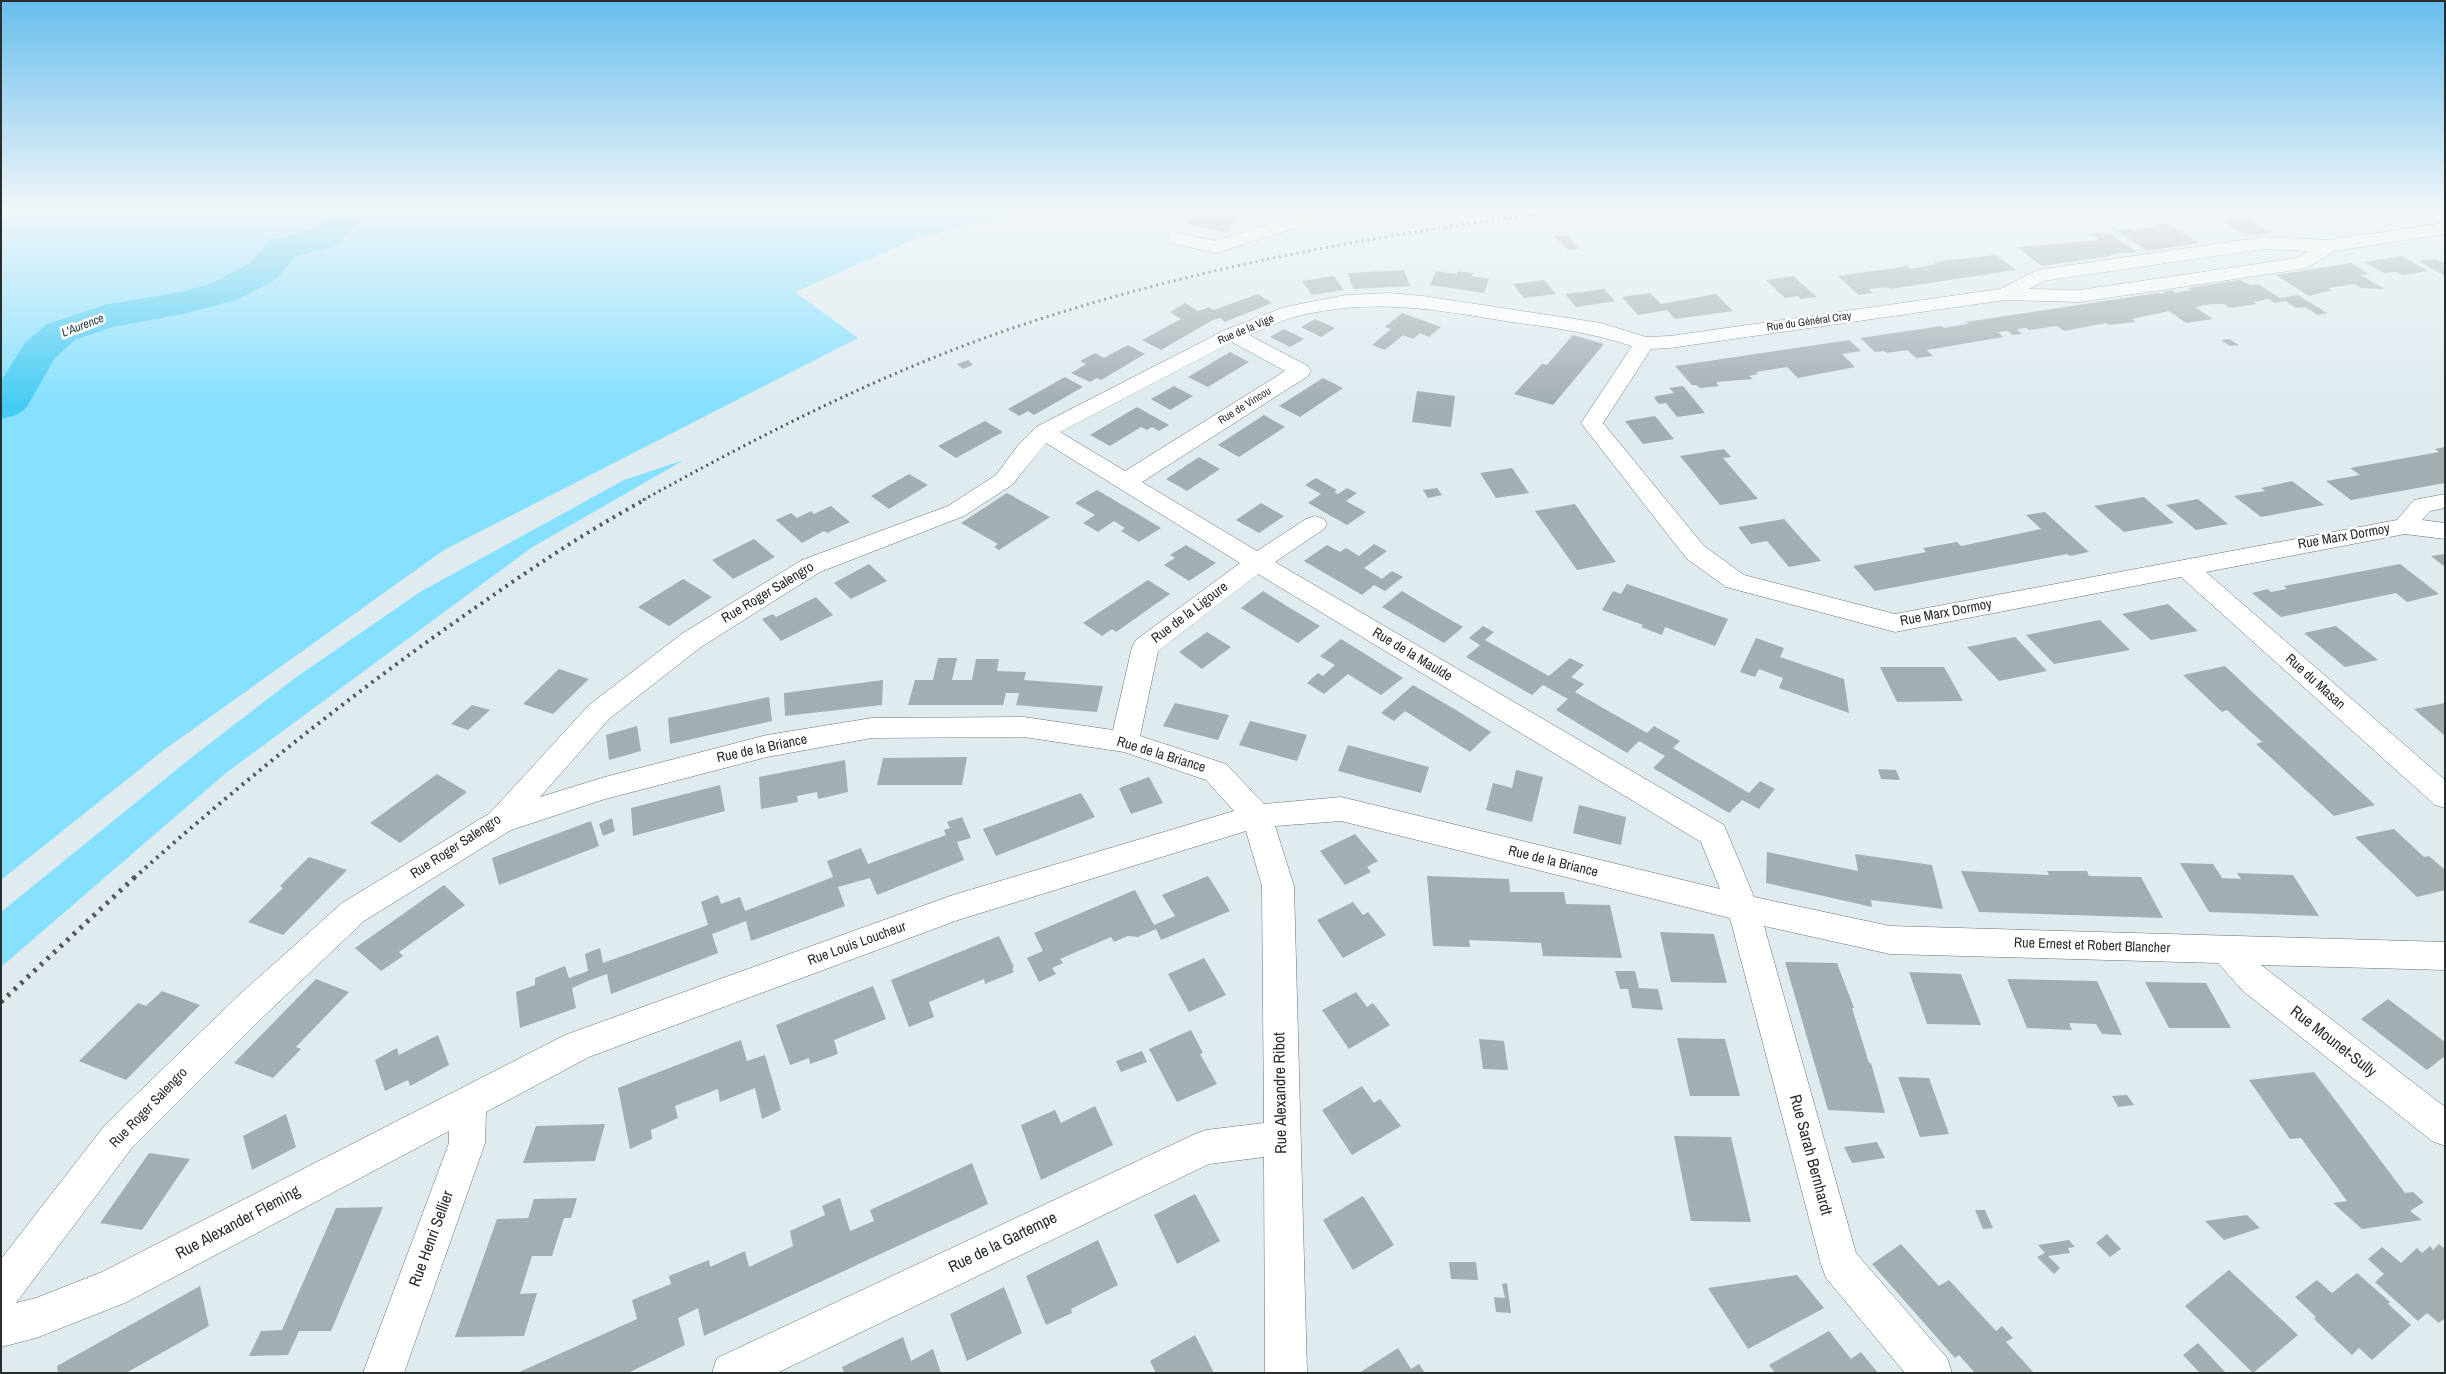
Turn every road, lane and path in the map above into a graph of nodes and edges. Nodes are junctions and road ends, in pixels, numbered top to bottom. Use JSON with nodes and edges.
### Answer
{"nodes":[{"id":1,"x":2038,"y":276,"type":"edge"},
{"id":2,"x":2218,"y":276,"type":"edge"},
{"id":3,"x":2005,"y":294,"type":"junction"},
{"id":4,"x":1232,"y":334,"type":"junction"},
{"id":5,"x":1644,"y":343,"type":"junction"},
{"id":6,"x":1044,"y":432,"type":"junction"},
{"id":7,"x":1125,"y":482,"type":"junction"},
{"id":8,"x":2445,"y":501,"type":"edge"},
{"id":9,"x":1315,"y":524,"type":"dead end"},
{"id":10,"x":2405,"y":526,"type":"junction"},
{"id":11,"x":2445,"y":531,"type":"edge"},
{"id":12,"x":1257,"y":562,"type":"junction"},
{"id":13,"x":2185,"y":566,"type":"junction"},
{"id":14,"x":1125,"y":742,"type":"junction"},
{"id":15,"x":2445,"y":797,"type":"edge"},
{"id":16,"x":1257,"y":816,"type":"junction"},
{"id":17,"x":501,"y":820,"type":"junction"},
{"id":18,"x":1743,"y":908,"type":"junction"},
{"id":19,"x":2226,"y":950,"type":"junction"},
{"id":20,"x":2445,"y":956,"type":"edge"},
{"id":21,"x":468,"y":1103,"type":"junction"},
{"id":22,"x":2445,"y":1129,"type":"edge"},
{"id":23,"x":1282,"y":1138,"type":"junction"},
{"id":24,"x":1,"y":1291,"type":"edge"},
{"id":25,"x":1,"y":1327,"type":"edge"},
{"id":26,"x":383,"y":1373,"type":"edge"},
{"id":27,"x":732,"y":1373,"type":"edge"},
{"id":28,"x":1286,"y":1373,"type":"edge"},
{"id":29,"x":1932,"y":1373,"type":"edge"}],
"edges":[{"from":1,"to":3,"type":"street","name":"Rue du Général Cray"},
{"from":2,"to":3,"type":"street","name":"Rue du Général Cray"},
{"from":3,"to":5,"type":"street","name":"Rue du Général Cray"},
{"from":4,"to":5,"type":"street","name":"Rue de la Vige"},
{"from":4,"to":6,"type":"street","name":"Rue de la Vige"},
{"from":4,"to":7,"type":"street","name":"Rue de Vincou"},
{"from":5,"to":13,"type":"street","name":"Rue Marx Dormoy"},
{"from":6,"to":7,"type":"street","name":"Rue de la Maulde"},
{"from":6,"to":17,"type":"street","name":"Rue Roger Salengro"},
{"from":7,"to":12,"type":"street","name":"Rue de la Maulde"},
{"from":8,"to":10,"type":"street","name":"Rue Marx Dormoy"},
{"from":9,"to":12,"type":"street","name":"Rue de la Ligoure"},
{"from":10,"to":11,"type":"street","name":"Rue Marx Dormoy"},
{"from":10,"to":13,"type":"street","name":"Rue Marx Dormoy"},
{"from":12,"to":14,"type":"street","name":"Rue de la Ligoure"},
{"from":12,"to":18,"type":"street","name":"Rue de la Maulde"},
{"from":13,"to":15,"type":"street","name":"Rue du Masan"},
{"from":14,"to":16,"type":"street","name":"Rue de la Briance"},
{"from":14,"to":17,"type":"street","name":"Rue de la Briance"},
{"from":16,"to":18,"type":"street","name":"Rue de la Briance"},
{"from":16,"to":21,"type":"street","name":"Rue Louis Loucheur"},
{"from":16,"to":23,"type":"street","name":"Rue Alexandre Ribot"},
{"from":17,"to":24,"type":"street","name":"Rue Roger Salengro"},
{"from":18,"to":19,"type":"street","name":"Rue Ernest et Robert Blancher"},
{"from":18,"to":29,"type":"street","name":"Rue Sarah Bernhardt"},
{"from":19,"to":20,"type":"street","name":"Rue Ernest et Robert Blancher"},
{"from":19,"to":22,"type":"street","name":"Rue Mounet-Sully"},
{"from":21,"to":25,"type":"street","name":"Rue Alexander Fleming"},
{"from":21,"to":26,"type":"street","name":"Rue Henri Sellier"},
{"from":23,"to":27,"type":"street","name":"Rue de la Gartempe"},
{"from":23,"to":28,"type":"street","name":"Rue Alexandre Ribot"}]}
